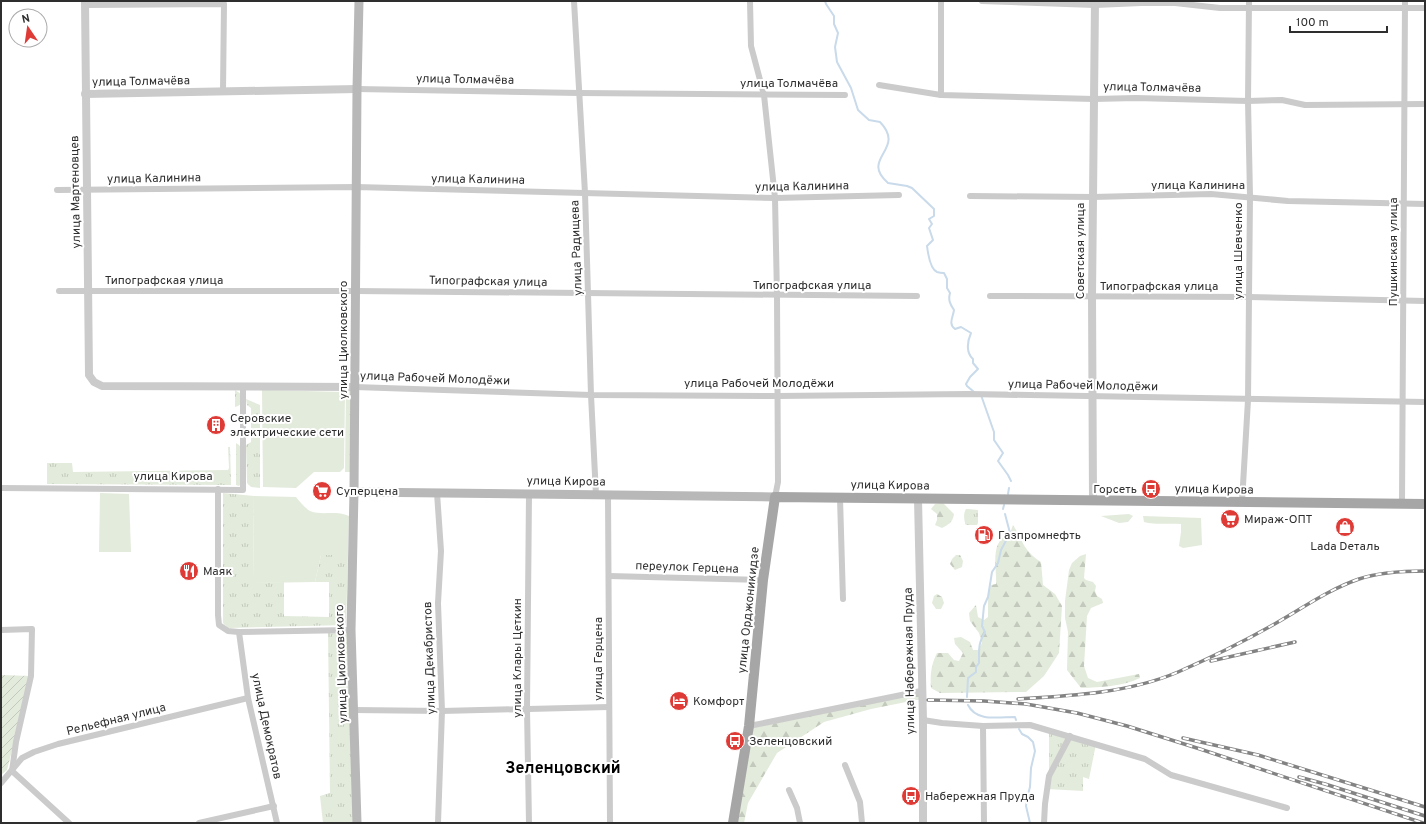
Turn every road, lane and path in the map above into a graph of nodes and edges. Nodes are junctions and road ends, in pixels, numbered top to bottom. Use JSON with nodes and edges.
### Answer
{"nodes":[{"id":1,"x":359,"y":1,"type":"edge"},
{"id":2,"x":574,"y":1,"type":"edge"},
{"id":3,"x":750,"y":1,"type":"edge"},
{"id":4,"x":942,"y":1,"type":"edge"},
{"id":5,"x":982,"y":1,"type":"edge"},
{"id":6,"x":1405,"y":1,"type":"edge"},
{"id":7,"x":85,"y":3,"type":"edge"},
{"id":8,"x":1095,"y":3,"type":"edge"},
{"id":9,"x":1249,"y":4,"type":"edge"},
{"id":10,"x":1405,"y":8,"type":"junction"},
{"id":11,"x":1425,"y":8,"type":"edge"},
{"id":12,"x":879,"y":85,"type":"dead end"},
{"id":13,"x":357,"y":89,"type":"junction"},
{"id":14,"x":223,"y":91,"type":"junction"},
{"id":15,"x":579,"y":93,"type":"junction"},
{"id":16,"x":86,"y":94,"type":"junction"},
{"id":17,"x":764,"y":95,"type":"junction"},
{"id":18,"x":845,"y":95,"type":"dead end"},
{"id":19,"x":941,"y":95,"type":"junction"},
{"id":20,"x":1094,"y":99,"type":"junction"},
{"id":21,"x":1248,"y":101,"type":"junction"},
{"id":22,"x":1405,"y":104,"type":"junction"},
{"id":23,"x":1425,"y":104,"type":"edge"},
{"id":24,"x":356,"y":187,"type":"junction"},
{"id":25,"x":57,"y":190,"type":"dead end"},
{"id":26,"x":87,"y":190,"type":"junction"},
{"id":27,"x":585,"y":193,"type":"junction"},
{"id":28,"x":899,"y":195,"type":"dead end"},
{"id":29,"x":970,"y":196,"type":"dead end"},
{"id":30,"x":1250,"y":196,"type":"junction"},
{"id":31,"x":1093,"y":197,"type":"junction"},
{"id":32,"x":775,"y":198,"type":"junction"},
{"id":33,"x":1404,"y":204,"type":"junction"},
{"id":34,"x":1425,"y":204,"type":"edge"},
{"id":35,"x":59,"y":291,"type":"dead end"},
{"id":36,"x":88,"y":291,"type":"junction"},
{"id":37,"x":355,"y":291,"type":"junction"},
{"id":38,"x":589,"y":293,"type":"junction"},
{"id":39,"x":777,"y":296,"type":"junction"},
{"id":40,"x":917,"y":296,"type":"dead end"},
{"id":41,"x":990,"y":296,"type":"dead end"},
{"id":42,"x":1092,"y":296,"type":"junction"},
{"id":43,"x":1249,"y":297,"type":"junction"},
{"id":44,"x":1404,"y":301,"type":"junction"},
{"id":45,"x":1425,"y":301,"type":"edge"},
{"id":46,"x":94,"y":382,"type":"joint"},
{"id":47,"x":243,"y":387,"type":"junction"},
{"id":48,"x":355,"y":387,"type":"junction"},
{"id":49,"x":591,"y":395,"type":"junction"},
{"id":50,"x":778,"y":396,"type":"junction"},
{"id":51,"x":1093,"y":397,"type":"junction"},
{"id":52,"x":1248,"y":400,"type":"junction"},
{"id":53,"x":1403,"y":402,"type":"junction"},
{"id":54,"x":1425,"y":402,"type":"edge"},
{"id":55,"x":1,"y":488,"type":"edge"},
{"id":56,"x":218,"y":489,"type":"junction"},
{"id":57,"x":354,"y":492,"type":"junction"},
{"id":58,"x":437,"y":493,"type":"junction"},
{"id":59,"x":529,"y":494,"type":"junction"},
{"id":60,"x":596,"y":495,"type":"junction"},
{"id":61,"x":608,"y":495,"type":"junction"},
{"id":62,"x":775,"y":497,"type":"junction"},
{"id":63,"x":840,"y":498,"type":"junction"},
{"id":64,"x":918,"y":498,"type":"junction"},
{"id":65,"x":1093,"y":500,"type":"junction"},
{"id":66,"x":1242,"y":502,"type":"junction"},
{"id":67,"x":1402,"y":504,"type":"junction"},
{"id":68,"x":1425,"y":504,"type":"edge"},
{"id":69,"x":609,"y":576,"type":"junction"},
{"id":70,"x":764,"y":580,"type":"junction"},
{"id":71,"x":843,"y":599,"type":"dead end"},
{"id":72,"x":1,"y":630,"type":"edge"},
{"id":73,"x":351,"y":630,"type":"junction"},
{"id":74,"x":239,"y":632,"type":"junction"},
{"id":75,"x":922,"y":691,"type":"junction"},
{"id":76,"x":248,"y":698,"type":"junction"},
{"id":77,"x":609,"y":707,"type":"junction"},
{"id":78,"x":527,"y":708,"type":"junction"},
{"id":79,"x":354,"y":710,"type":"junction"},
{"id":80,"x":442,"y":710,"type":"junction"},
{"id":81,"x":923,"y":720,"type":"junction"},
{"id":82,"x":748,"y":726,"type":"junction"},
{"id":83,"x":983,"y":726,"type":"junction"},
{"id":84,"x":1070,"y":736,"type":"junction"},
{"id":85,"x":845,"y":765,"type":"dead end"},
{"id":86,"x":12,"y":771,"type":"junction"},
{"id":87,"x":1,"y":783,"type":"edge"},
{"id":88,"x":789,"y":790,"type":"dead end"},
{"id":89,"x":274,"y":806,"type":"junction"},
{"id":90,"x":1287,"y":808,"type":"dead end"},
{"id":91,"x":69,"y":823,"type":"edge"},
{"id":92,"x":199,"y":823,"type":"edge"},
{"id":93,"x":277,"y":823,"type":"edge"},
{"id":94,"x":357,"y":823,"type":"edge"},
{"id":95,"x":438,"y":823,"type":"edge"},
{"id":96,"x":528,"y":823,"type":"edge"},
{"id":97,"x":610,"y":823,"type":"edge"},
{"id":98,"x":733,"y":823,"type":"edge"},
{"id":99,"x":800,"y":823,"type":"edge"},
{"id":100,"x":862,"y":823,"type":"edge"},
{"id":101,"x":923,"y":823,"type":"edge"},
{"id":102,"x":984,"y":823,"type":"edge"},
{"id":103,"x":1044,"y":823,"type":"edge"}],
"edges":[{"from":1,"to":13,"type":"main road","name":"улица Циолковского"},
{"from":2,"to":15,"type":"street","name":"улица Радищева"},
{"from":3,"to":17,"type":"street"},
{"from":4,"to":19,"type":"street"},
{"from":5,"to":8,"type":"street"},
{"from":6,"to":10,"type":"street","name":"Пушкинская улица"},
{"from":7,"to":14,"type":"street"},
{"from":7,"to":16,"type":"street","name":"улица Мартеновцев"},
{"from":8,"to":9,"type":"street"},
{"from":8,"to":20,"type":"street","name":"Советская улица"},
{"from":9,"to":10,"type":"street"},
{"from":9,"to":21,"type":"street","name":"улица Шевченко"},
{"from":10,"to":11,"type":"street"},
{"from":10,"to":22,"type":"street","name":"Пушкинская улица"},
{"from":12,"to":19,"type":"street","name":"улица Толмачёва"},
{"from":13,"to":14,"type":"street","name":"улица Толмачёва"},
{"from":13,"to":15,"type":"street","name":"улица Толмачёва"},
{"from":13,"to":24,"type":"main road","name":"улица Циолковского"},
{"from":14,"to":16,"type":"street","name":"улица Толмачёва"},
{"from":15,"to":17,"type":"street","name":"улица Толмачёва"},
{"from":15,"to":27,"type":"street","name":"улица Радищева"},
{"from":16,"to":26,"type":"street","name":"улица Мартеновцев"},
{"from":17,"to":18,"type":"street","name":"улица Толмачёва"},
{"from":17,"to":32,"type":"street"},
{"from":19,"to":20,"type":"street","name":"улица Толмачёва"},
{"from":20,"to":21,"type":"street","name":"улица Толмачёва"},
{"from":20,"to":31,"type":"street","name":"Советская улица"},
{"from":21,"to":22,"type":"street","name":"улица Толмачёва"},
{"from":21,"to":30,"type":"street","name":"улица Шевченко"},
{"from":22,"to":23,"type":"street","name":"улица Толмачёва"},
{"from":22,"to":33,"type":"street","name":"Пушкинская улица"},
{"from":24,"to":26,"type":"street","name":"улица Калинина"},
{"from":24,"to":27,"type":"street","name":"улица Калинина"},
{"from":24,"to":37,"type":"main road","name":"улица Циолковского"},
{"from":25,"to":26,"type":"street","name":"улица Калинина"},
{"from":26,"to":36,"type":"street","name":"улица Мартеновцев"},
{"from":27,"to":32,"type":"street","name":"улица Калинина"},
{"from":27,"to":38,"type":"street","name":"улица Радищева"},
{"from":28,"to":32,"type":"street","name":"улица Калинина"},
{"from":29,"to":31,"type":"street","name":"улица Калинина"},
{"from":30,"to":31,"type":"street","name":"улица Калинина"},
{"from":30,"to":33,"type":"street","name":"улица Калинина"},
{"from":30,"to":43,"type":"street","name":"улица Шевченко"},
{"from":31,"to":42,"type":"street","name":"Советская улица"},
{"from":32,"to":39,"type":"street"},
{"from":33,"to":34,"type":"street","name":"улица Калинина"},
{"from":33,"to":44,"type":"street","name":"Пушкинская улица"},
{"from":35,"to":36,"type":"street","name":"Типографская улица"},
{"from":36,"to":37,"type":"street","name":"Типографская улица"},
{"from":36,"to":46,"type":"street","name":"улица Мартеновцев"},
{"from":37,"to":38,"type":"street","name":"Типографская улица"},
{"from":37,"to":48,"type":"main road","name":"улица Циолковского"},
{"from":38,"to":39,"type":"street","name":"Типографская улица"},
{"from":38,"to":49,"type":"street","name":"улица Радищева"},
{"from":39,"to":40,"type":"street","name":"Типографская улица"},
{"from":39,"to":50,"type":"street"},
{"from":41,"to":42,"type":"street","name":"Типографская улица"},
{"from":42,"to":43,"type":"street","name":"Типографская улица"},
{"from":42,"to":51,"type":"street","name":"Советская улица"},
{"from":43,"to":44,"type":"street","name":"Типографская улица"},
{"from":43,"to":52,"type":"street","name":"улица Шевченко"},
{"from":44,"to":45,"type":"street","name":"Типографская улица"},
{"from":44,"to":53,"type":"street","name":"Пушкинская улица"},
{"from":46,"to":47,"type":"street","name":"улица Рабочей Молодёжи"},
{"from":47,"to":48,"type":"street","name":"улица Рабочей Молодёжи"},
{"from":47,"to":56,"type":"street","name":"улица Кирова"},
{"from":48,"to":49,"type":"street","name":"улица Рабочей Молодёжи"},
{"from":48,"to":57,"type":"main road","name":"улица Циолковского"},
{"from":49,"to":50,"type":"street","name":"улица Рабочей Молодёжи"},
{"from":49,"to":60,"type":"street","name":"улица Радищева"},
{"from":50,"to":51,"type":"street","name":"улица Рабочей Молодёжи"},
{"from":50,"to":62,"type":"street"},
{"from":51,"to":52,"type":"street","name":"улица Рабочей Молодёжи"},
{"from":51,"to":65,"type":"street","name":"Советская улица"},
{"from":52,"to":53,"type":"street","name":"улица Рабочей Молодёжи"},
{"from":52,"to":66,"type":"street","name":"улица Шевченко"},
{"from":53,"to":54,"type":"street","name":"улица Рабочей Молодёжи"},
{"from":53,"to":67,"type":"street","name":"Пушкинская улица"},
{"from":55,"to":56,"type":"street","name":"улица Кирова"},
{"from":56,"to":74,"type":"street"},
{"from":57,"to":58,"type":"main road","name":"улица Кирова"},
{"from":57,"to":73,"type":"main road","name":"улица Циолковского"},
{"from":58,"to":59,"type":"main road","name":"улица Кирова"},
{"from":58,"to":80,"type":"street","name":"улица Декабристов"},
{"from":59,"to":60,"type":"main road","name":"улица Кирова"},
{"from":59,"to":78,"type":"street","name":"улица Клары Цеткин"},
{"from":60,"to":61,"type":"main road","name":"улица Кирова"},
{"from":61,"to":62,"type":"main road","name":"улица Кирова"},
{"from":61,"to":69,"type":"street","name":"улица Герцена"},
{"from":62,"to":63,"type":"main road","name":"улица Кирова"},
{"from":62,"to":70,"type":"main road","name":"улица Орджоникидзе"},
{"from":63,"to":64,"type":"main road","name":"улица Кирова"},
{"from":63,"to":71,"type":"street"},
{"from":64,"to":65,"type":"main road","name":"улица Кирова"},
{"from":64,"to":75,"type":"street","name":"улица Набережная Пруда"},
{"from":65,"to":66,"type":"main road","name":"улица Кирова"},
{"from":66,"to":67,"type":"main road","name":"улица Кирова"},
{"from":67,"to":68,"type":"main road","name":"улица Кирова"},
{"from":69,"to":70,"type":"street","name":"переулок Герцена"},
{"from":69,"to":77,"type":"street","name":"улица Герцена"},
{"from":70,"to":82,"type":"main road","name":"улица Орджоникидзе"},
{"from":72,"to":86,"type":"street"},
{"from":73,"to":74,"type":"street"},
{"from":73,"to":79,"type":"main road","name":"улица Циолковского"},
{"from":74,"to":76,"type":"street","name":"улица Демократов"},
{"from":75,"to":81,"type":"street","name":"улица Набережная Пруда"},
{"from":75,"to":82,"type":"street"},
{"from":76,"to":86,"type":"street","name":"Рельефная улица"},
{"from":76,"to":89,"type":"street","name":"улица Демократов"},
{"from":77,"to":78,"type":"street"},
{"from":77,"to":97,"type":"street","name":"улица Герцена"},
{"from":78,"to":80,"type":"street"},
{"from":78,"to":96,"type":"street","name":"улица Клары Цеткин"},
{"from":79,"to":80,"type":"street"},
{"from":79,"to":94,"type":"main road","name":"улица Циолковского"},
{"from":80,"to":95,"type":"street","name":"улица Декабристов"},
{"from":81,"to":83,"type":"street"},
{"from":81,"to":101,"type":"street","name":"улица Набережная Пруда"},
{"from":82,"to":98,"type":"main road","name":"улица Орджоникидзе"},
{"from":83,"to":84,"type":"street"},
{"from":83,"to":102,"type":"street"},
{"from":84,"to":90,"type":"street"},
{"from":84,"to":103,"type":"street"},
{"from":85,"to":100,"type":"street"},
{"from":86,"to":87,"type":"street","name":"Рельефная улица"},
{"from":86,"to":91,"type":"street"},
{"from":88,"to":99,"type":"street"},
{"from":89,"to":92,"type":"street"},
{"from":89,"to":93,"type":"street","name":"улица Демократов"}]}
